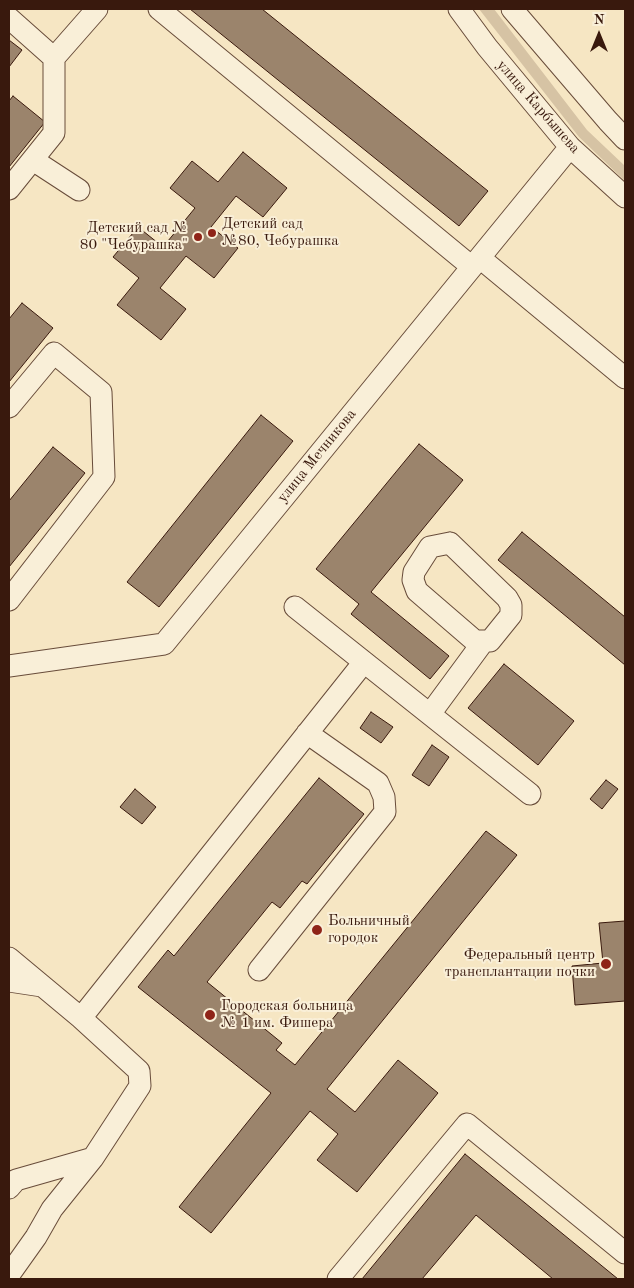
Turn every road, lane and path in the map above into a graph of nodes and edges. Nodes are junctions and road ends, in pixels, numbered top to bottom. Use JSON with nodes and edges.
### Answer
{"nodes":[{"id":1,"x":97,"y":9,"type":"edge"},
{"id":2,"x":159,"y":9,"type":"edge"},
{"id":3,"x":459,"y":9,"type":"edge"},
{"id":4,"x":512,"y":9,"type":"edge"},
{"id":5,"x":9,"y":18,"type":"edge"},
{"id":6,"x":54,"y":58,"type":"junction"},
{"id":7,"x":625,"y":139,"type":"edge"},
{"id":8,"x":570,"y":147,"type":"junction"},
{"id":9,"x":34,"y":160,"type":"junction"},
{"id":10,"x":9,"y":189,"type":"edge"},
{"id":11,"x":79,"y":190,"type":"dead end"},
{"id":12,"x":625,"y":197,"type":"edge"},
{"id":13,"x":476,"y":262,"type":"junction"},
{"id":14,"x":625,"y":378,"type":"edge"},
{"id":15,"x":9,"y":408,"type":"edge"},
{"id":16,"x":9,"y":600,"type":"edge"},
{"id":17,"x":295,"y":607,"type":"dead end"},
{"id":18,"x":483,"y":642,"type":"junction"},
{"id":19,"x":364,"y":662,"type":"junction"},
{"id":20,"x":9,"y":666,"type":"edge"},
{"id":21,"x":430,"y":714,"type":"junction"},
{"id":22,"x":307,"y":733,"type":"junction"},
{"id":23,"x":530,"y":794,"type":"dead end"},
{"id":24,"x":9,"y":958,"type":"edge"},
{"id":25,"x":259,"y":970,"type":"dead end"},
{"id":26,"x":9,"y":981,"type":"edge"},
{"id":27,"x":44,"y":987,"type":"junction"},
{"id":28,"x":81,"y":1018,"type":"junction"},
{"id":29,"x":93,"y":1158,"type":"junction"},
{"id":30,"x":9,"y":1188,"type":"edge"},
{"id":31,"x":625,"y":1253,"type":"edge"},
{"id":32,"x":9,"y":1276,"type":"edge"},
{"id":33,"x":338,"y":1279,"type":"edge"}],
"edges":[{"from":1,"to":6,"type":"street"},
{"from":2,"to":13,"type":"street"},
{"from":3,"to":8,"type":"street","name":"улица Карбышева"},
{"from":4,"to":7,"type":"street"},
{"from":5,"to":6,"type":"street"},
{"from":6,"to":9,"type":"street"},
{"from":8,"to":12,"type":"street","name":"улица Карбышева"},
{"from":8,"to":13,"type":"street","name":"улица Мечникова"},
{"from":9,"to":10,"type":"street"},
{"from":9,"to":11,"type":"street"},
{"from":13,"to":14,"type":"street"},
{"from":13,"to":20,"type":"street","name":"улица Мечникова"},
{"from":15,"to":16,"type":"street"},
{"from":17,"to":19,"type":"street"},
{"from":18,"to":18,"type":"street"},
{"from":18,"to":21,"type":"street"},
{"from":19,"to":21,"type":"street"},
{"from":19,"to":22,"type":"street"},
{"from":21,"to":23,"type":"street"},
{"from":22,"to":25,"type":"street"},
{"from":22,"to":28,"type":"street"},
{"from":24,"to":27,"type":"street"},
{"from":26,"to":27,"type":"street"},
{"from":27,"to":28,"type":"street"},
{"from":28,"to":29,"type":"street"},
{"from":29,"to":30,"type":"street"},
{"from":29,"to":32,"type":"street"},
{"from":31,"to":33,"type":"street"}]}
